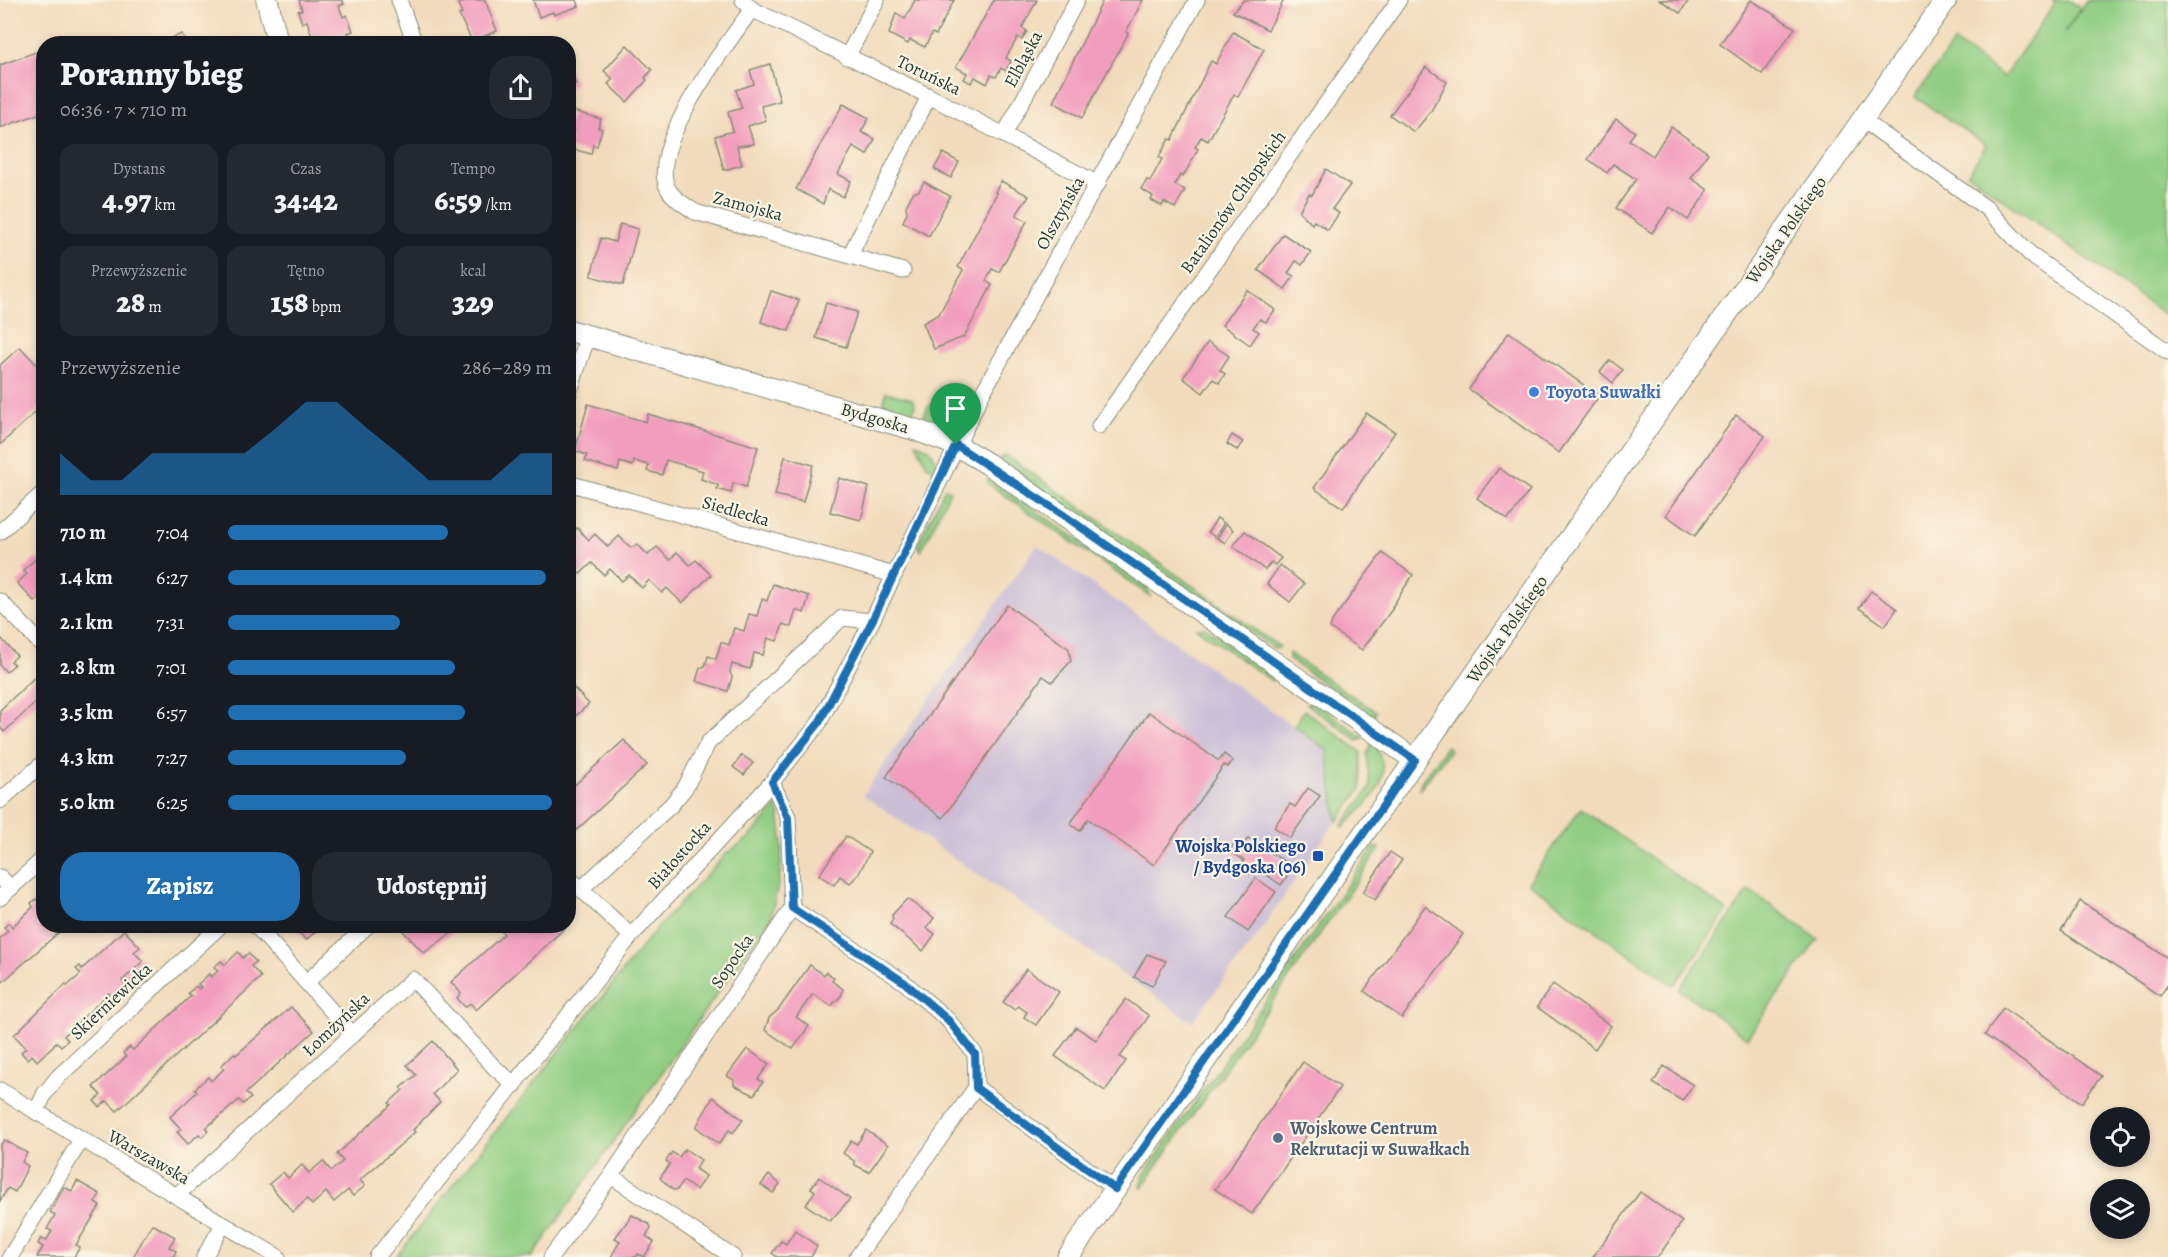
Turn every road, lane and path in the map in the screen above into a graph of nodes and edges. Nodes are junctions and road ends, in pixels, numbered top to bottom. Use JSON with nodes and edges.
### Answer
{"nodes":[{"id":1,"x":267,"y":0,"type":"edge"},
{"id":2,"x":399,"y":0,"type":"edge"},
{"id":3,"x":877,"y":0,"type":"edge"},
{"id":4,"x":1077,"y":0,"type":"edge"},
{"id":5,"x":1197,"y":0,"type":"edge"},
{"id":6,"x":1398,"y":0,"type":"edge"},
{"id":7,"x":1946,"y":0,"type":"edge"},
{"id":8,"x":747,"y":4,"type":"edge"},
{"id":9,"x":276,"y":36,"type":"edge"},
{"id":10,"x":412,"y":36,"type":"edge"},
{"id":11,"x":847,"y":57,"type":"junction"},
{"id":12,"x":929,"y":96,"type":"junction"},
{"id":13,"x":1863,"y":120,"type":"junction"},
{"id":14,"x":1004,"y":135,"type":"junction"},
{"id":15,"x":1098,"y":184,"type":"junction"},
{"id":16,"x":850,"y":255,"type":"junction"},
{"id":17,"x":903,"y":271,"type":"dead end"},
{"id":18,"x":578,"y":332,"type":"edge"},
{"id":19,"x":2168,"y":352,"type":"edge"},
{"id":20,"x":1099,"y":426,"type":"dead end"},
{"id":21,"x":956,"y":445,"type":"junction"},
{"id":22,"x":576,"y":485,"type":"edge"},
{"id":23,"x":36,"y":499,"type":"edge"},
{"id":24,"x":0,"y":531,"type":"edge"},
{"id":25,"x":894,"y":574,"type":"junction"},
{"id":26,"x":0,"y":601,"type":"edge"},
{"id":27,"x":872,"y":621,"type":"junction"},
{"id":28,"x":36,"y":639,"type":"edge"},
{"id":29,"x":1415,"y":760,"type":"junction"},
{"id":30,"x":36,"y":769,"type":"edge"},
{"id":31,"x":772,"y":782,"type":"junction"},
{"id":32,"x":0,"y":801,"type":"edge"},
{"id":33,"x":36,"y":864,"type":"edge"},
{"id":34,"x":576,"y":884,"type":"edge"},
{"id":35,"x":4,"y":888,"type":"edge"},
{"id":36,"x":581,"y":889,"type":"junction"},
{"id":37,"x":792,"y":908,"type":"junction"},
{"id":38,"x":212,"y":933,"type":"edge"},
{"id":39,"x":263,"y":933,"type":"edge"},
{"id":40,"x":360,"y":933,"type":"edge"},
{"id":41,"x":631,"y":936,"type":"junction"},
{"id":42,"x":308,"y":981,"type":"junction"},
{"id":43,"x":353,"y":1035,"type":"junction"},
{"id":44,"x":515,"y":1085,"type":"junction"},
{"id":45,"x":976,"y":1088,"type":"junction"},
{"id":46,"x":0,"y":1090,"type":"edge"},
{"id":47,"x":36,"y":1112,"type":"junction"},
{"id":48,"x":81,"y":1140,"type":"junction"},
{"id":49,"x":611,"y":1176,"type":"junction"},
{"id":50,"x":1115,"y":1189,"type":"junction"},
{"id":51,"x":176,"y":1196,"type":"junction"},
{"id":52,"x":223,"y":1226,"type":"junction"},
{"id":53,"x":10,"y":1257,"type":"edge"},
{"id":54,"x":204,"y":1257,"type":"edge"},
{"id":55,"x":278,"y":1257,"type":"edge"},
{"id":56,"x":377,"y":1257,"type":"edge"},
{"id":57,"x":551,"y":1257,"type":"edge"},
{"id":58,"x":733,"y":1257,"type":"edge"},
{"id":59,"x":857,"y":1257,"type":"edge"},
{"id":60,"x":1068,"y":1257,"type":"edge"}],
"edges":[{"from":1,"to":9,"type":"street"},
{"from":2,"to":10,"type":"street"},
{"from":3,"to":11,"type":"street"},
{"from":4,"to":14,"type":"street","name":"Elbląska"},
{"from":5,"to":15,"type":"street","name":"Olsztyńska"},
{"from":6,"to":20,"type":"street","name":"Batalionów Chłopskich"},
{"from":7,"to":13,"type":"street","name":"Wojska Polskiego"},
{"from":8,"to":11,"type":"street","name":"Toruńska"},
{"from":8,"to":16,"type":"street","name":"Zamojska"},
{"from":11,"to":12,"type":"street","name":"Toruńska"},
{"from":12,"to":14,"type":"street","name":"Toruńska"},
{"from":12,"to":16,"type":"street"},
{"from":13,"to":19,"type":"street"},
{"from":13,"to":29,"type":"street","name":"Wojska Polskiego"},
{"from":14,"to":15,"type":"street","name":"Toruńska"},
{"from":15,"to":21,"type":"street","name":"Olsztyńska"},
{"from":16,"to":17,"type":"street","name":"Zamojska"},
{"from":18,"to":21,"type":"street","name":"Bydgoska"},
{"from":21,"to":25,"type":"street","name":"Białostocka"},
{"from":21,"to":29,"type":"street","name":"Bydgoska"},
{"from":22,"to":25,"type":"street","name":"Siedlecka"},
{"from":23,"to":24,"type":"street"},
{"from":25,"to":27,"type":"street","name":"Białostocka"},
{"from":26,"to":28,"type":"street"},
{"from":27,"to":31,"type":"street","name":"Białostocka"},
{"from":27,"to":36,"type":"street"},
{"from":29,"to":50,"type":"street","name":"Wojska Polskiego"},
{"from":30,"to":32,"type":"street"},
{"from":31,"to":37,"type":"street"},
{"from":31,"to":41,"type":"street","name":"Białostocka"},
{"from":33,"to":35,"type":"street"},
{"from":34,"to":36,"type":"street"},
{"from":36,"to":41,"type":"street"},
{"from":37,"to":45,"type":"street"},
{"from":37,"to":49,"type":"street","name":"Sopocka"},
{"from":38,"to":47,"type":"street","name":"Skierniewicka"},
{"from":39,"to":42,"type":"street"},
{"from":40,"to":42,"type":"street"},
{"from":41,"to":44,"type":"street","name":"Białostocka"},
{"from":42,"to":43,"type":"street"},
{"from":43,"to":44,"type":"street","name":"Łomżyńska"},
{"from":43,"to":51,"type":"street","name":"Łomżyńska"},
{"from":44,"to":56,"type":"street","name":"Białostocka"},
{"from":45,"to":50,"type":"street"},
{"from":45,"to":59,"type":"street"},
{"from":46,"to":47,"type":"street","name":"Warszawska"},
{"from":47,"to":48,"type":"street","name":"Warszawska"},
{"from":48,"to":51,"type":"street","name":"Warszawska"},
{"from":48,"to":53,"type":"street"},
{"from":49,"to":57,"type":"street","name":"Sopocka"},
{"from":49,"to":58,"type":"street"},
{"from":50,"to":60,"type":"street","name":"Wojska Polskiego"},
{"from":51,"to":52,"type":"street","name":"Warszawska"},
{"from":52,"to":54,"type":"street"},
{"from":52,"to":55,"type":"street","name":"Warszawska"}]}
